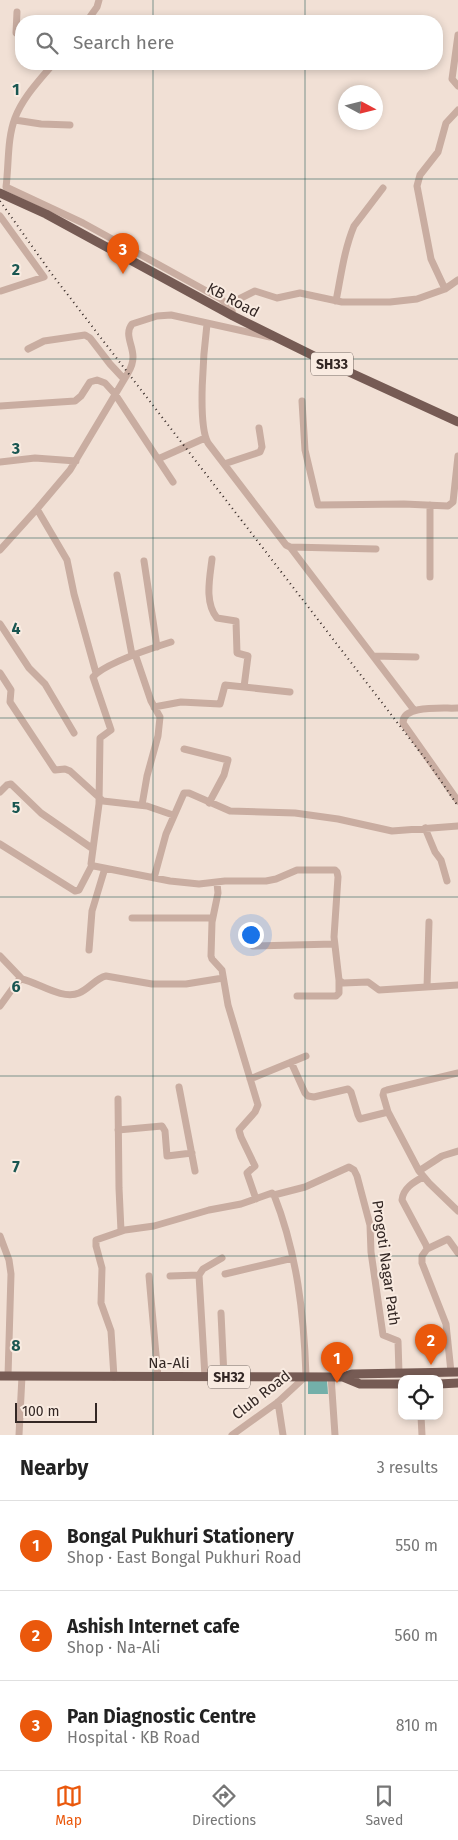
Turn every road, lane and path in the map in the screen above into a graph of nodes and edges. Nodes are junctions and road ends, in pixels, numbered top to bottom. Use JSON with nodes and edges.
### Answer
{"nodes":[{"id":1,"x":99,"y":0,"type":"edge"},
{"id":2,"x":17,"y":12,"type":"dead end"},
{"id":3,"x":17,"y":15,"type":"edge"},
{"id":4,"x":91,"y":15,"type":"edge"},
{"id":5,"x":458,"y":35,"type":"edge"},
{"id":6,"x":48,"y":70,"type":"edge"},
{"id":7,"x":458,"y":86,"type":"edge"},
{"id":8,"x":458,"y":110,"type":"edge"},
{"id":9,"x":15,"y":120,"type":"junction"},
{"id":10,"x":70,"y":125,"type":"dead end"},
{"id":11,"x":2,"y":188,"type":"edge"},
{"id":12,"x":383,"y":188,"type":"dead end"},
{"id":13,"x":0,"y":216,"type":"edge"},
{"id":14,"x":458,"y":280,"type":"edge"},
{"id":15,"x":445,"y":289,"type":"junction"},
{"id":16,"x":1,"y":291,"type":"edge"},
{"id":17,"x":336,"y":301,"type":"junction"},
{"id":18,"x":227,"y":305,"type":"junction"},
{"id":19,"x":233,"y":316,"type":"junction"},
{"id":20,"x":207,"y":324,"type":"junction"},
{"id":21,"x":278,"y":338,"type":"junction"},
{"id":22,"x":28,"y":349,"type":"dead end"},
{"id":23,"x":124,"y":379,"type":"junction"},
{"id":24,"x":115,"y":394,"type":"junction"},
{"id":25,"x":302,"y":401,"type":"dead end"},
{"id":26,"x":0,"y":406,"type":"edge"},
{"id":27,"x":458,"y":422,"type":"edge"},
{"id":28,"x":259,"y":428,"type":"dead end"},
{"id":29,"x":205,"y":438,"type":"junction"},
{"id":30,"x":458,"y":456,"type":"edge"},
{"id":31,"x":158,"y":459,"type":"junction"},
{"id":32,"x":76,"y":461,"type":"junction"},
{"id":33,"x":0,"y":462,"type":"edge"},
{"id":34,"x":224,"y":464,"type":"junction"},
{"id":35,"x":173,"y":482,"type":"dead end"},
{"id":36,"x":430,"y":505,"type":"junction"},
{"id":37,"x":37,"y":509,"type":"junction"},
{"id":38,"x":1,"y":546,"type":"edge"},
{"id":39,"x":290,"y":547,"type":"junction"},
{"id":40,"x":376,"y":549,"type":"dead end"},
{"id":41,"x":212,"y":559,"type":"dead end"},
{"id":42,"x":144,"y":561,"type":"dead end"},
{"id":43,"x":117,"y":575,"type":"dead end"},
{"id":44,"x":430,"y":577,"type":"dead end"},
{"id":45,"x":0,"y":624,"type":"edge"},
{"id":46,"x":171,"y":642,"type":"dead end"},
{"id":47,"x":157,"y":647,"type":"junction"},
{"id":48,"x":133,"y":655,"type":"junction"},
{"id":49,"x":374,"y":656,"type":"junction"},
{"id":50,"x":416,"y":657,"type":"dead end"},
{"id":51,"x":0,"y":673,"type":"edge"},
{"id":52,"x":96,"y":673,"type":"junction"},
{"id":53,"x":244,"y":687,"type":"junction"},
{"id":54,"x":290,"y":692,"type":"dead end"},
{"id":55,"x":154,"y":707,"type":"junction"},
{"id":56,"x":458,"y":708,"type":"edge"},
{"id":57,"x":414,"y":710,"type":"junction"},
{"id":58,"x":74,"y":733,"type":"dead end"},
{"id":59,"x":184,"y":749,"type":"dead end"},
{"id":60,"x":0,"y":792,"type":"edge"},
{"id":61,"x":99,"y":799,"type":"junction"},
{"id":62,"x":458,"y":800,"type":"edge"},
{"id":63,"x":209,"y":803,"type":"junction"},
{"id":64,"x":142,"y":805,"type":"junction"},
{"id":65,"x":173,"y":815,"type":"junction"},
{"id":66,"x":458,"y":826,"type":"edge"},
{"id":67,"x":425,"y":828,"type":"junction"},
{"id":68,"x":0,"y":844,"type":"edge"},
{"id":69,"x":92,"y":849,"type":"junction"},
{"id":70,"x":92,"y":865,"type":"junction"},
{"id":71,"x":105,"y":868,"type":"junction"},
{"id":72,"x":154,"y":878,"type":"junction"},
{"id":73,"x":448,"y":881,"type":"dead end"},
{"id":74,"x":217,"y":882,"type":"junction"},
{"id":75,"x":132,"y":918,"type":"dead end"},
{"id":76,"x":212,"y":918,"type":"junction"},
{"id":77,"x":429,"y":922,"type":"dead end"},
{"id":78,"x":334,"y":944,"type":"junction"},
{"id":79,"x":253,"y":946,"type":"dead end"},
{"id":80,"x":89,"y":950,"type":"dead end"},
{"id":81,"x":0,"y":956,"type":"edge"},
{"id":82,"x":224,"y":978,"type":"junction"},
{"id":83,"x":22,"y":979,"type":"junction"},
{"id":84,"x":339,"y":980,"type":"junction"},
{"id":85,"x":458,"y":985,"type":"edge"},
{"id":86,"x":427,"y":987,"type":"junction"},
{"id":87,"x":297,"y":996,"type":"dead end"},
{"id":88,"x":0,"y":1006,"type":"edge"},
{"id":89,"x":306,"y":1056,"type":"dead end"},
{"id":90,"x":291,"y":1062,"type":"junction"},
{"id":91,"x":458,"y":1073,"type":"edge"},
{"id":92,"x":250,"y":1079,"type":"junction"},
{"id":93,"x":179,"y":1087,"type":"dead end"},
{"id":94,"x":118,"y":1099,"type":"dead end"},
{"id":95,"x":388,"y":1112,"type":"junction"},
{"id":96,"x":118,"y":1130,"type":"junction"},
{"id":97,"x":458,"y":1151,"type":"edge"},
{"id":98,"x":192,"y":1153,"type":"junction"},
{"id":99,"x":195,"y":1171,"type":"dead end"},
{"id":100,"x":421,"y":1174,"type":"junction"},
{"id":101,"x":274,"y":1195,"type":"junction"},
{"id":102,"x":256,"y":1199,"type":"junction"},
{"id":103,"x":458,"y":1211,"type":"edge"},
{"id":104,"x":121,"y":1231,"type":"junction"},
{"id":105,"x":0,"y":1236,"type":"edge"},
{"id":106,"x":427,"y":1248,"type":"junction"},
{"id":107,"x":458,"y":1252,"type":"edge"},
{"id":108,"x":222,"y":1258,"type":"dead end"},
{"id":109,"x":293,"y":1258,"type":"junction"},
{"id":110,"x":225,"y":1274,"type":"dead end"},
{"id":111,"x":200,"y":1275,"type":"junction"},
{"id":112,"x":149,"y":1276,"type":"dead end"},
{"id":113,"x":170,"y":1276,"type":"dead end"},
{"id":114,"x":221,"y":1313,"type":"dead end"},
{"id":115,"x":399,"y":1373,"type":"junction"},
{"id":116,"x":455,"y":1374,"type":"edge"},
{"id":117,"x":4,"y":1376,"type":"edge"},
{"id":118,"x":22,"y":1376,"type":"junction"},
{"id":119,"x":114,"y":1376,"type":"junction"},
{"id":120,"x":306,"y":1376,"type":"junction"},
{"id":121,"x":331,"y":1376,"type":"junction"},
{"id":122,"x":158,"y":1377,"type":"junction"},
{"id":123,"x":205,"y":1377,"type":"junction"},
{"id":124,"x":224,"y":1377,"type":"junction"},
{"id":125,"x":343,"y":1377,"type":"junction"},
{"id":126,"x":458,"y":1383,"type":"edge"},
{"id":127,"x":398,"y":1384,"type":"edge"},
{"id":128,"x":443,"y":1384,"type":"edge"},
{"id":129,"x":278,"y":1402,"type":"junction"},
{"id":130,"x":421,"y":1420,"type":"edge"},
{"id":131,"x":19,"y":1435,"type":"edge"},
{"id":132,"x":232,"y":1435,"type":"edge"},
{"id":133,"x":283,"y":1435,"type":"edge"},
{"id":134,"x":335,"y":1435,"type":"edge"},
{"id":135,"x":422,"y":1435,"type":"edge"}],
"edges":[{"from":1,"to":4,"type":"street"},
{"from":2,"to":3,"type":"street"},
{"from":5,"to":7,"type":"street"},
{"from":6,"to":9,"type":"street"},
{"from":8,"to":15,"type":"street"},
{"from":9,"to":10,"type":"street"},
{"from":9,"to":11,"type":"street"},
{"from":11,"to":18,"type":"street"},
{"from":11,"to":19,"type":"main road","name":"KB Road","number":"SH33"},
{"from":12,"to":17,"type":"street"},
{"from":13,"to":16,"type":"street"},
{"from":14,"to":15,"type":"street"},
{"from":15,"to":17,"type":"street"},
{"from":17,"to":18,"type":"street"},
{"from":18,"to":19,"type":"street"},
{"from":19,"to":21,"type":"main road","name":"KB Road","number":"SH33"},
{"from":20,"to":21,"type":"street"},
{"from":20,"to":23,"type":"street"},
{"from":20,"to":29,"type":"street"},
{"from":21,"to":27,"type":"main road","name":"KB Road","number":"SH33"},
{"from":22,"to":23,"type":"street"},
{"from":23,"to":24,"type":"street"},
{"from":24,"to":26,"type":"street"},
{"from":24,"to":31,"type":"street"},
{"from":24,"to":32,"type":"street"},
{"from":25,"to":36,"type":"street"},
{"from":28,"to":34,"type":"street"},
{"from":29,"to":31,"type":"street"},
{"from":29,"to":34,"type":"street"},
{"from":30,"to":36,"type":"street"},
{"from":31,"to":35,"type":"street"},
{"from":32,"to":33,"type":"street"},
{"from":32,"to":37,"type":"street"},
{"from":34,"to":39,"type":"street"},
{"from":36,"to":44,"type":"street"},
{"from":37,"to":38,"type":"street"},
{"from":37,"to":52,"type":"street"},
{"from":39,"to":40,"type":"street"},
{"from":39,"to":49,"type":"street"},
{"from":41,"to":53,"type":"street"},
{"from":42,"to":47,"type":"street"},
{"from":43,"to":48,"type":"street"},
{"from":45,"to":58,"type":"street"},
{"from":46,"to":47,"type":"street"},
{"from":47,"to":48,"type":"street"},
{"from":48,"to":52,"type":"street"},
{"from":48,"to":55,"type":"street"},
{"from":49,"to":50,"type":"street"},
{"from":49,"to":57,"type":"street"},
{"from":51,"to":61,"type":"street"},
{"from":52,"to":61,"type":"street"},
{"from":53,"to":54,"type":"street"},
{"from":53,"to":55,"type":"street"},
{"from":55,"to":64,"type":"street"},
{"from":56,"to":57,"type":"street"},
{"from":57,"to":62,"type":"street"},
{"from":59,"to":63,"type":"street"},
{"from":60,"to":69,"type":"street"},
{"from":61,"to":64,"type":"street"},
{"from":61,"to":69,"type":"street"},
{"from":63,"to":65,"type":"street"},
{"from":63,"to":67,"type":"street"},
{"from":64,"to":65,"type":"street"},
{"from":65,"to":72,"type":"street"},
{"from":66,"to":67,"type":"street"},
{"from":67,"to":73,"type":"street"},
{"from":68,"to":70,"type":"street"},
{"from":69,"to":70,"type":"street"},
{"from":70,"to":71,"type":"street"},
{"from":71,"to":72,"type":"street"},
{"from":71,"to":80,"type":"street"},
{"from":72,"to":74,"type":"street"},
{"from":74,"to":76,"type":"street"},
{"from":74,"to":78,"type":"street"},
{"from":75,"to":76,"type":"street"},
{"from":76,"to":82,"type":"street"},
{"from":77,"to":86,"type":"street"},
{"from":78,"to":79,"type":"street"},
{"from":78,"to":84,"type":"street"},
{"from":81,"to":83,"type":"street"},
{"from":82,"to":83,"type":"street"},
{"from":82,"to":92,"type":"street"},
{"from":83,"to":88,"type":"street"},
{"from":84,"to":86,"type":"street"},
{"from":84,"to":87,"type":"street"},
{"from":85,"to":86,"type":"street"},
{"from":89,"to":90,"type":"street"},
{"from":90,"to":92,"type":"street"},
{"from":90,"to":95,"type":"street"},
{"from":91,"to":95,"type":"street"},
{"from":92,"to":102,"type":"street"},
{"from":93,"to":98,"type":"street"},
{"from":94,"to":96,"type":"street"},
{"from":95,"to":100,"type":"street"},
{"from":96,"to":98,"type":"street"},
{"from":96,"to":104,"type":"street"},
{"from":97,"to":100,"type":"street"},
{"from":98,"to":99,"type":"street"},
{"from":100,"to":103,"type":"street"},
{"from":100,"to":106,"type":"street"},
{"from":101,"to":102,"type":"street"},
{"from":101,"to":109,"type":"street"},
{"from":101,"to":115,"type":"street","name":"Progoti Nagar Path"},
{"from":102,"to":104,"type":"street"},
{"from":104,"to":119,"type":"street"},
{"from":105,"to":117,"type":"street"},
{"from":106,"to":107,"type":"street"},
{"from":106,"to":116,"type":"street"},
{"from":108,"to":111,"type":"street"},
{"from":109,"to":110,"type":"street"},
{"from":109,"to":120,"type":"street"},
{"from":111,"to":113,"type":"street"},
{"from":111,"to":123,"type":"street"},
{"from":112,"to":122,"type":"street"},
{"from":114,"to":124,"type":"street"},
{"from":115,"to":116,"type":"main road","name":"Na-Ali","number":"SH32"},
{"from":115,"to":125,"type":"main road","name":"Na-Ali","number":"SH32"},
{"from":116,"to":125,"type":"main road"},
{"from":117,"to":118,"type":"main road","name":"Na-Ali","number":"SH32"},
{"from":118,"to":119,"type":"main road","name":"Na-Ali","number":"SH32"},
{"from":118,"to":131,"type":"street"},
{"from":119,"to":122,"type":"main road","name":"Na-Ali","number":"SH32"},
{"from":120,"to":121,"type":"main road","name":"Na-Ali","number":"SH32"},
{"from":120,"to":124,"type":"main road","name":"Na-Ali","number":"SH32"},
{"from":120,"to":129,"type":"street","name":"Club Road"},
{"from":121,"to":125,"type":"main road","name":"Na-Ali","number":"SH32"},
{"from":121,"to":134,"type":"street"},
{"from":122,"to":123,"type":"main road","name":"Na-Ali","number":"SH32"},
{"from":123,"to":124,"type":"main road","name":"Na-Ali","number":"SH32"},
{"from":125,"to":127,"type":"main road"},
{"from":126,"to":128,"type":"main road"},
{"from":129,"to":132,"type":"street","name":"Club Road"},
{"from":129,"to":133,"type":"street"},
{"from":130,"to":135,"type":"street"}]}
